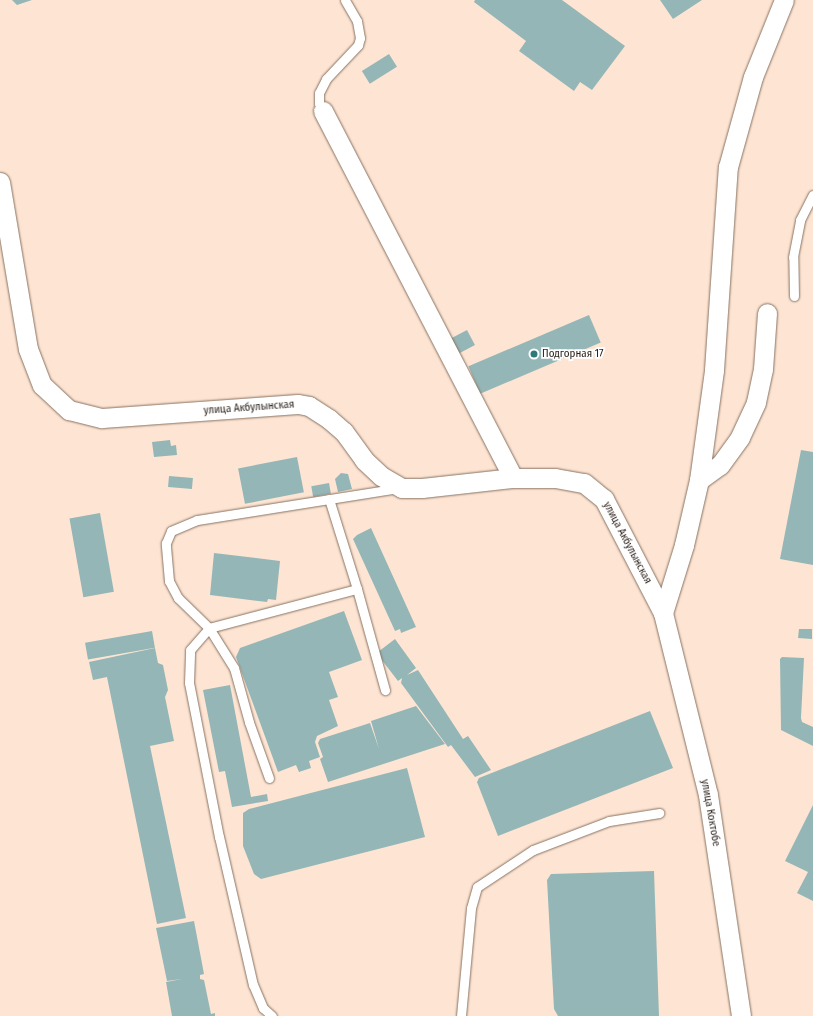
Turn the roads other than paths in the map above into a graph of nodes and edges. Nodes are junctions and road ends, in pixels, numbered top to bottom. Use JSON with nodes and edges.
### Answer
{"nodes":[{"id":1,"x":345,"y":0,"type":"edge"},
{"id":2,"x":784,"y":0,"type":"edge"},
{"id":3,"x":323,"y":111,"type":"joint"},
{"id":4,"x":0,"y":182,"type":"edge"},
{"id":5,"x":813,"y":195,"type":"edge"},
{"id":6,"x":794,"y":296,"type":"dead end"},
{"id":7,"x":767,"y":313,"type":"dead end"},
{"id":8,"x":513,"y":478,"type":"junction"},
{"id":9,"x":699,"y":480,"type":"junction"},
{"id":10,"x":402,"y":488,"type":"junction"},
{"id":11,"x":329,"y":499,"type":"junction"},
{"id":12,"x":357,"y":589,"type":"junction"},
{"id":13,"x":663,"y":613,"type":"junction"},
{"id":14,"x":209,"y":628,"type":"junction"},
{"id":15,"x":385,"y":690,"type":"dead end"},
{"id":16,"x":269,"y":778,"type":"dead end"},
{"id":17,"x":659,"y":813,"type":"dead end"},
{"id":18,"x":272,"y":1016,"type":"edge"},
{"id":19,"x":462,"y":1016,"type":"edge"},
{"id":20,"x":741,"y":1016,"type":"edge"}],
"edges":[{"from":1,"to":3,"type":"lane"},
{"from":2,"to":9,"type":"street"},
{"from":3,"to":8,"type":"street"},
{"from":4,"to":10,"type":"street","name":"улица Акбулынская"},
{"from":5,"to":6,"type":"lane"},
{"from":7,"to":9,"type":"street"},
{"from":8,"to":10,"type":"street","name":"улица Акбулынская"},
{"from":8,"to":13,"type":"street","name":"улица Акбулынская"},
{"from":9,"to":13,"type":"street"},
{"from":10,"to":11,"type":"lane"},
{"from":11,"to":12,"type":"lane"},
{"from":11,"to":14,"type":"lane"},
{"from":12,"to":14,"type":"lane"},
{"from":12,"to":15,"type":"lane"},
{"from":13,"to":20,"type":"street","name":"улица Коктобе"},
{"from":14,"to":16,"type":"lane"},
{"from":14,"to":18,"type":"lane"},
{"from":17,"to":19,"type":"lane"}]}
